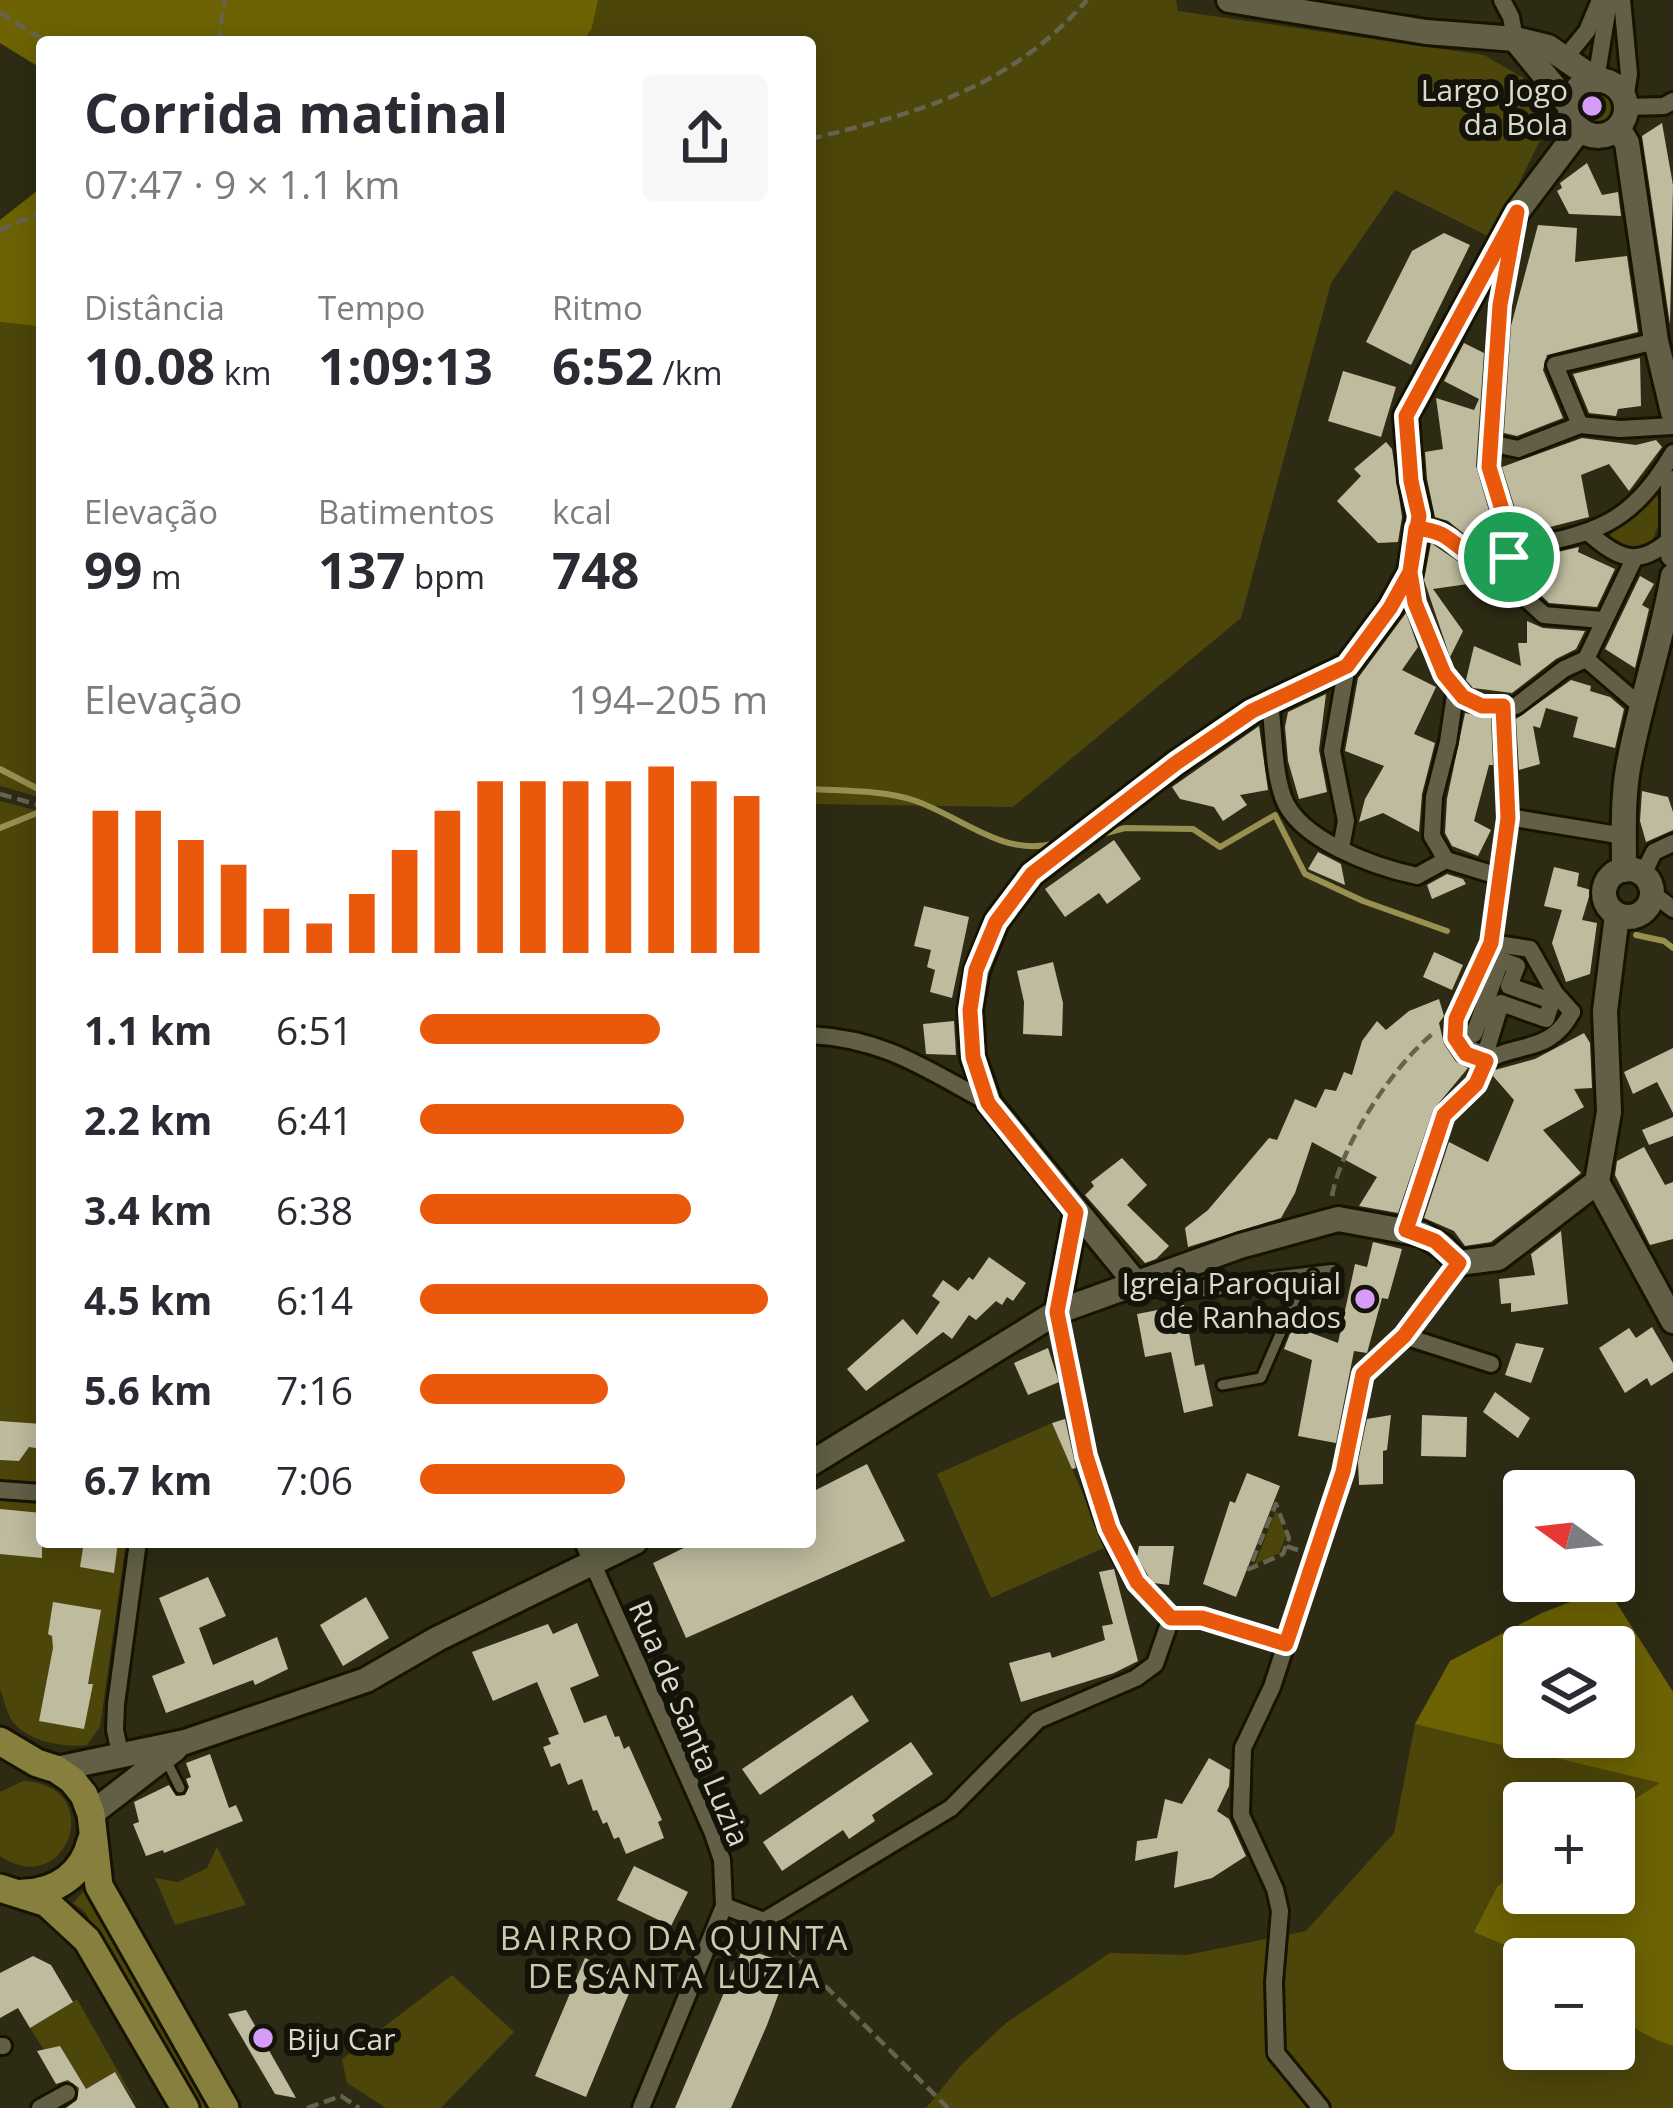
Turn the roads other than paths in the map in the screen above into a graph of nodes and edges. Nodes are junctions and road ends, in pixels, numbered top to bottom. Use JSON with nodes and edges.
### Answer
{"nodes":[{"id":1,"x":1229,"y":0,"type":"edge"},
{"id":2,"x":1502,"y":0,"type":"edge"},
{"id":3,"x":1605,"y":0,"type":"edge"},
{"id":4,"x":1622,"y":0,"type":"edge"},
{"id":5,"x":1290,"y":5,"type":"edge"},
{"id":6,"x":1515,"y":39,"type":"junction"},
{"id":7,"x":1565,"y":58,"type":"junction"},
{"id":8,"x":1596,"y":80,"type":"junction"},
{"id":9,"x":1673,"y":101,"type":"edge"},
{"id":10,"x":1569,"y":105,"type":"junction"},
{"id":11,"x":1623,"y":112,"type":"junction"},
{"id":12,"x":1579,"y":130,"type":"junction"},
{"id":13,"x":1517,"y":212,"type":"junction"},
{"id":14,"x":1656,"y":340,"type":"junction"},
{"id":15,"x":1673,"y":412,"type":"edge"},
{"id":16,"x":1580,"y":425,"type":"junction"},
{"id":17,"x":1673,"y":426,"type":"edge"},
{"id":18,"x":1490,"y":443,"type":"junction"},
{"id":19,"x":1673,"y":453,"type":"edge"},
{"id":20,"x":1673,"y":483,"type":"edge"},
{"id":21,"x":1416,"y":528,"type":"junction"},
{"id":22,"x":1590,"y":534,"type":"junction"},
{"id":23,"x":1672,"y":538,"type":"edge"},
{"id":24,"x":1514,"y":549,"type":"junction"},
{"id":25,"x":1673,"y":555,"type":"edge"},
{"id":26,"x":1634,"y":559,"type":"junction"},
{"id":27,"x":1410,"y":572,"type":"junction"},
{"id":28,"x":1503,"y":574,"type":"junction"},
{"id":29,"x":1673,"y":576,"type":"edge"},
{"id":30,"x":1602,"y":620,"type":"junction"},
{"id":31,"x":1586,"y":659,"type":"junction"},
{"id":32,"x":1347,"y":666,"type":"junction"},
{"id":33,"x":1456,"y":688,"type":"junction"},
{"id":34,"x":1270,"y":703,"type":"junction"},
{"id":35,"x":1503,"y":706,"type":"junction"},
{"id":36,"x":1643,"y":708,"type":"junction"},
{"id":37,"x":1508,"y":818,"type":"junction"},
{"id":38,"x":1624,"y":836,"type":"junction"},
{"id":39,"x":1673,"y":843,"type":"edge"},
{"id":40,"x":1341,"y":848,"type":"junction"},
{"id":41,"x":1446,"y":860,"type":"junction"},
{"id":42,"x":1498,"y":876,"type":"junction"},
{"id":43,"x":1640,"y":879,"type":"junction"},
{"id":44,"x":1673,"y":909,"type":"edge"},
{"id":45,"x":1617,"y":915,"type":"junction"},
{"id":46,"x":1491,"y":943,"type":"junction"},
{"id":47,"x":1605,"y":1011,"type":"junction"},
{"id":48,"x":1572,"y":1012,"type":"junction"},
{"id":49,"x":816,"y":1035,"type":"edge"},
{"id":50,"x":1486,"y":1058,"type":"junction"},
{"id":51,"x":988,"y":1103,"type":"junction"},
{"id":52,"x":1598,"y":1182,"type":"junction"},
{"id":53,"x":1076,"y":1212,"type":"junction"},
{"id":54,"x":1406,"y":1230,"type":"junction"},
{"id":55,"x":1459,"y":1263,"type":"junction"},
{"id":56,"x":1332,"y":1273,"type":"dead end"},
{"id":57,"x":1305,"y":1276,"type":"junction"},
{"id":58,"x":1142,"y":1279,"type":"junction"},
{"id":59,"x":1057,"y":1312,"type":"junction"},
{"id":60,"x":1673,"y":1321,"type":"edge"},
{"id":61,"x":1404,"y":1336,"type":"junction"},
{"id":62,"x":1491,"y":1364,"type":"dead end"},
{"id":63,"x":1222,"y":1385,"type":"dead end"},
{"id":64,"x":816,"y":1460,"type":"edge"},
{"id":65,"x":0,"y":1490,"type":"edge"},
{"id":66,"x":36,"y":1493,"type":"edge"},
{"id":67,"x":137,"y":1548,"type":"edge"},
{"id":68,"x":587,"y":1552,"type":"edge"},
{"id":69,"x":1171,"y":1618,"type":"junction"},
{"id":70,"x":1286,"y":1644,"type":"junction"},
{"id":71,"x":0,"y":1742,"type":"edge"},
{"id":72,"x":174,"y":1749,"type":"junction"},
{"id":73,"x":121,"y":1758,"type":"junction"},
{"id":74,"x":46,"y":1766,"type":"junction"},
{"id":75,"x":0,"y":1769,"type":"edge"},
{"id":76,"x":180,"y":1788,"type":"dead end"},
{"id":77,"x":92,"y":1823,"type":"junction"},
{"id":78,"x":10,"y":1890,"type":"edge"},
{"id":79,"x":724,"y":1906,"type":"junction"},
{"id":80,"x":67,"y":2093,"type":"dead end"},
{"id":81,"x":40,"y":2108,"type":"edge"},
{"id":82,"x":185,"y":2108,"type":"edge"},
{"id":83,"x":225,"y":2108,"type":"edge"},
{"id":84,"x":641,"y":2108,"type":"edge"},
{"id":85,"x":1321,"y":2108,"type":"edge"}],
"edges":[{"from":1,"to":5,"type":"street"},
{"from":2,"to":6,"type":"street"},
{"from":3,"to":7,"type":"street"},
{"from":3,"to":8,"type":"street"},
{"from":4,"to":11,"type":"street"},
{"from":5,"to":6,"type":"street"},
{"from":6,"to":7,"type":"street"},
{"from":6,"to":10,"type":"street"},
{"from":7,"to":8,"type":"street"},
{"from":8,"to":10,"type":"street"},
{"from":8,"to":11,"type":"street"},
{"from":9,"to":11,"type":"street"},
{"from":10,"to":12,"type":"street"},
{"from":11,"to":12,"type":"street"},
{"from":11,"to":14,"type":"street"},
{"from":12,"to":13,"type":"street"},
{"from":13,"to":18,"type":"street"},
{"from":13,"to":21,"type":"street"},
{"from":14,"to":15,"type":"street"},
{"from":14,"to":16,"type":"street"},
{"from":16,"to":17,"type":"street"},
{"from":16,"to":18,"type":"street"},
{"from":18,"to":24,"type":"street"},
{"from":19,"to":22,"type":"street"},
{"from":20,"to":23,"type":"street"},
{"from":21,"to":27,"type":"street"},
{"from":21,"to":28,"type":"street"},
{"from":22,"to":24,"type":"street"},
{"from":22,"to":26,"type":"street"},
{"from":23,"to":25,"type":"street"},
{"from":23,"to":26,"type":"street"},
{"from":24,"to":28,"type":"street"},
{"from":26,"to":30,"type":"street"},
{"from":27,"to":32,"type":"street"},
{"from":27,"to":33,"type":"street"},
{"from":28,"to":30,"type":"street"},
{"from":29,"to":36,"type":"street"},
{"from":30,"to":31,"type":"street"},
{"from":31,"to":35,"type":"street"},
{"from":31,"to":36,"type":"street"},
{"from":32,"to":34,"type":"street"},
{"from":32,"to":40,"type":"street"},
{"from":33,"to":35,"type":"street"},
{"from":33,"to":41,"type":"street"},
{"from":34,"to":40,"type":"street"},
{"from":34,"to":51,"type":"street"},
{"from":35,"to":37,"type":"street"},
{"from":36,"to":38,"type":"street"},
{"from":37,"to":38,"type":"street"},
{"from":37,"to":42,"type":"street"},
{"from":38,"to":43,"type":"street"},
{"from":39,"to":43,"type":"street"},
{"from":40,"to":41,"type":"street"},
{"from":41,"to":42,"type":"street"},
{"from":42,"to":46,"type":"street"},
{"from":43,"to":44,"type":"street"},
{"from":43,"to":45,"type":"street"},
{"from":43,"to":45,"type":"street"},
{"from":45,"to":47,"type":"street"},
{"from":46,"to":48,"type":"street"},
{"from":46,"to":50,"type":"street"},
{"from":47,"to":48,"type":"street"},
{"from":47,"to":52,"type":"street"},
{"from":48,"to":50,"type":"street"},
{"from":49,"to":51,"type":"street"},
{"from":50,"to":50,"type":"street"},
{"from":50,"to":54,"type":"street"},
{"from":51,"to":53,"type":"street"},
{"from":52,"to":55,"type":"street"},
{"from":52,"to":60,"type":"street"},
{"from":53,"to":58,"type":"street"},
{"from":53,"to":59,"type":"street"},
{"from":54,"to":55,"type":"street"},
{"from":54,"to":58,"type":"street"},
{"from":55,"to":61,"type":"street"},
{"from":56,"to":57,"type":"street"},
{"from":57,"to":58,"type":"street"},
{"from":57,"to":63,"type":"lane"},
{"from":58,"to":59,"type":"street"},
{"from":59,"to":64,"type":"street"},
{"from":59,"to":69,"type":"street"},
{"from":61,"to":62,"type":"street"},
{"from":61,"to":70,"type":"street"},
{"from":65,"to":66,"type":"street"},
{"from":67,"to":73,"type":"street"},
{"from":68,"to":72,"type":"street"},
{"from":68,"to":79,"type":"street","name":"Rua de Santa Luzia"},
{"from":69,"to":70,"type":"street"},
{"from":69,"to":79,"type":"street"},
{"from":70,"to":85,"type":"street"},
{"from":71,"to":74,"type":"main road"},
{"from":72,"to":73,"type":"street"},
{"from":72,"to":76,"type":"lane"},
{"from":72,"to":77,"type":"street"},
{"from":73,"to":74,"type":"street"},
{"from":74,"to":75,"type":"main road"},
{"from":74,"to":77,"type":"main road"},
{"from":77,"to":78,"type":"main road"},
{"from":77,"to":83,"type":"main road"},
{"from":78,"to":82,"type":"main road"},
{"from":79,"to":84,"type":"street","name":"Rua de Santa Luzia"},
{"from":80,"to":81,"type":"street"}]}
